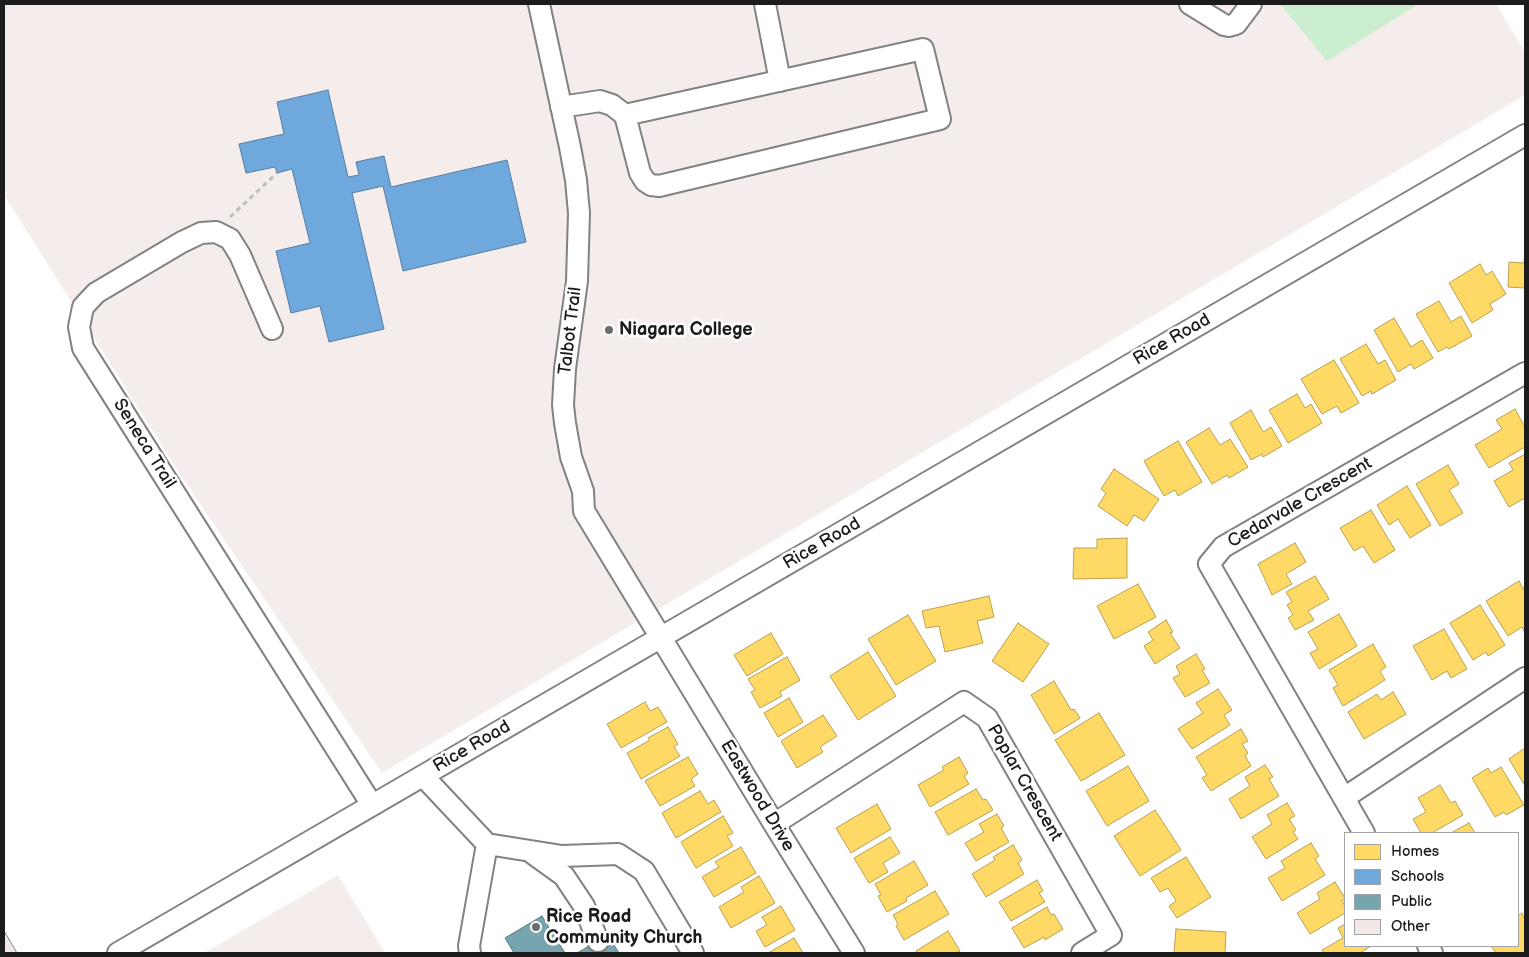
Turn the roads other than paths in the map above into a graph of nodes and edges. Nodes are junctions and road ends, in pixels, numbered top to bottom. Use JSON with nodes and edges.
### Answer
{"nodes":[{"id":1,"x":539,"y":4,"type":"edge"},
{"id":2,"x":765,"y":4,"type":"edge"},
{"id":3,"x":1190,"y":4,"type":"edge"},
{"id":4,"x":1251,"y":4,"type":"edge"},
{"id":5,"x":780,"y":81,"type":"junction"},
{"id":6,"x":561,"y":107,"type":"junction"},
{"id":7,"x":624,"y":115,"type":"junction"},
{"id":8,"x":1525,"y":134,"type":"edge"},
{"id":9,"x":272,"y":329,"type":"dead end"},
{"id":10,"x":1525,"y":373,"type":"edge"},
{"id":11,"x":661,"y":637,"type":"junction"},
{"id":12,"x":1525,"y":678,"type":"edge"},
{"id":13,"x":423,"y":776,"type":"junction"},
{"id":14,"x":1344,"y":798,"type":"junction"},
{"id":15,"x":372,"y":805,"type":"junction"},
{"id":16,"x":774,"y":824,"type":"junction"},
{"id":17,"x":1363,"y":832,"type":"edge"},
{"id":18,"x":488,"y":844,"type":"junction"},
{"id":19,"x":530,"y":851,"type":"junction"},
{"id":20,"x":598,"y":941,"type":"dead end"},
{"id":21,"x":124,"y":952,"type":"edge"},
{"id":22,"x":470,"y":953,"type":"edge"},
{"id":23,"x":693,"y":953,"type":"edge"},
{"id":24,"x":854,"y":953,"type":"edge"},
{"id":25,"x":1082,"y":953,"type":"edge"}],
"edges":[{"from":1,"to":6,"type":"street","name":"Talbot Trail"},
{"from":2,"to":5,"type":"street"},
{"from":3,"to":4,"type":"street"},
{"from":5,"to":7,"type":"street"},
{"from":5,"to":7,"type":"street"},
{"from":6,"to":7,"type":"street"},
{"from":6,"to":11,"type":"street","name":"Talbot Trail"},
{"from":8,"to":11,"type":"street","name":"Rice Road"},
{"from":9,"to":15,"type":"street","name":"Seneca Trail"},
{"from":10,"to":14,"type":"street","name":"Cedarvale Crescent"},
{"from":11,"to":13,"type":"street","name":"Rice Road"},
{"from":11,"to":16,"type":"street","name":"Eastwood Drive"},
{"from":12,"to":14,"type":"street"},
{"from":13,"to":15,"type":"street","name":"Rice Road"},
{"from":13,"to":18,"type":"street"},
{"from":14,"to":17,"type":"street","name":"Cedarvale Crescent"},
{"from":15,"to":21,"type":"street","name":"Rice Road"},
{"from":16,"to":24,"type":"street","name":"Eastwood Drive"},
{"from":16,"to":25,"type":"street","name":"Poplar Crescent"},
{"from":18,"to":19,"type":"street"},
{"from":18,"to":22,"type":"street"},
{"from":19,"to":20,"type":"street"},
{"from":19,"to":23,"type":"street"}]}
